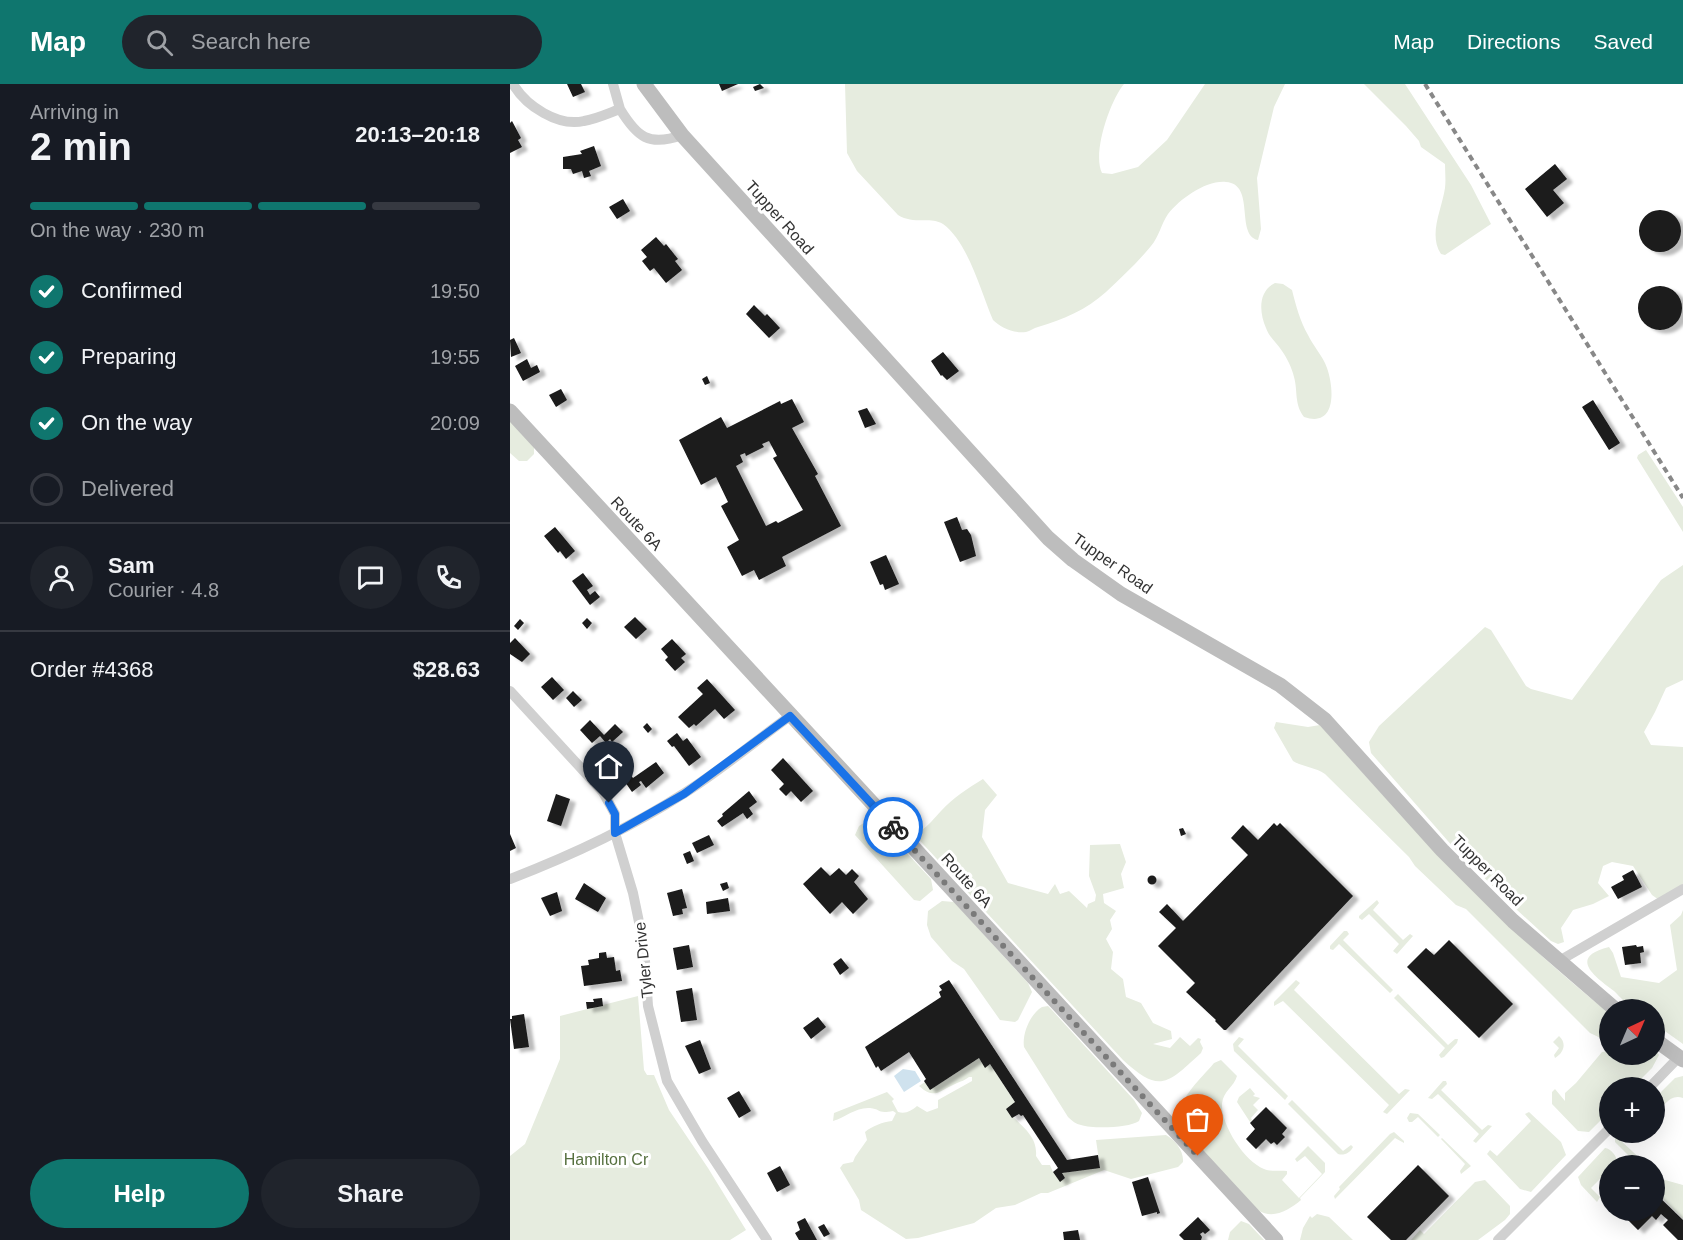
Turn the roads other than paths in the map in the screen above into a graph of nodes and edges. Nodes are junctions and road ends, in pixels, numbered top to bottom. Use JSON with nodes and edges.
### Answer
{"nodes":[{"id":1,"x":513,"y":84,"type":"edge"},
{"id":2,"x":613,"y":84,"type":"edge"},
{"id":3,"x":644,"y":84,"type":"edge"},
{"id":4,"x":620,"y":109,"type":"junction"},
{"id":5,"x":682,"y":135,"type":"junction"},
{"id":6,"x":510,"y":411,"type":"edge"},
{"id":7,"x":510,"y":691,"type":"edge"},
{"id":8,"x":790,"y":716,"type":"junction"},
{"id":9,"x":615,"y":833,"type":"junction"},
{"id":10,"x":510,"y":879,"type":"edge"},
{"id":11,"x":1683,"y":889,"type":"edge"},
{"id":12,"x":1559,"y":961,"type":"junction"},
{"id":13,"x":1603,"y":999,"type":"edge"},
{"id":14,"x":1665,"y":1047,"type":"edge"},
{"id":15,"x":1681,"y":1058,"type":"edge"},
{"id":16,"x":1661,"y":1077,"type":"edge"},
{"id":17,"x":1599,"y":1139,"type":"edge"},
{"id":18,"x":767,"y":1240,"type":"edge"},
{"id":19,"x":1276,"y":1240,"type":"edge"},
{"id":20,"x":1498,"y":1240,"type":"edge"}],
"edges":[{"from":1,"to":4,"type":"street"},
{"from":2,"to":4,"type":"street"},
{"from":3,"to":5,"type":"main road","name":"Tupper Road"},
{"from":4,"to":5,"type":"street"},
{"from":5,"to":12,"type":"main road","name":"Tupper Road"},
{"from":6,"to":8,"type":"main road","name":"Route 6A"},
{"from":7,"to":9,"type":"street","name":"Tyler Drive"},
{"from":8,"to":9,"type":"street"},
{"from":8,"to":19,"type":"main road","name":"Route 6A"},
{"from":9,"to":10,"type":"street"},
{"from":9,"to":18,"type":"street","name":"Tyler Drive"},
{"from":11,"to":12,"type":"street"},
{"from":12,"to":13,"type":"main road","name":"Tupper Road"},
{"from":14,"to":15,"type":"main road"},
{"from":15,"to":16,"type":"street"},
{"from":17,"to":20,"type":"street"}]}
